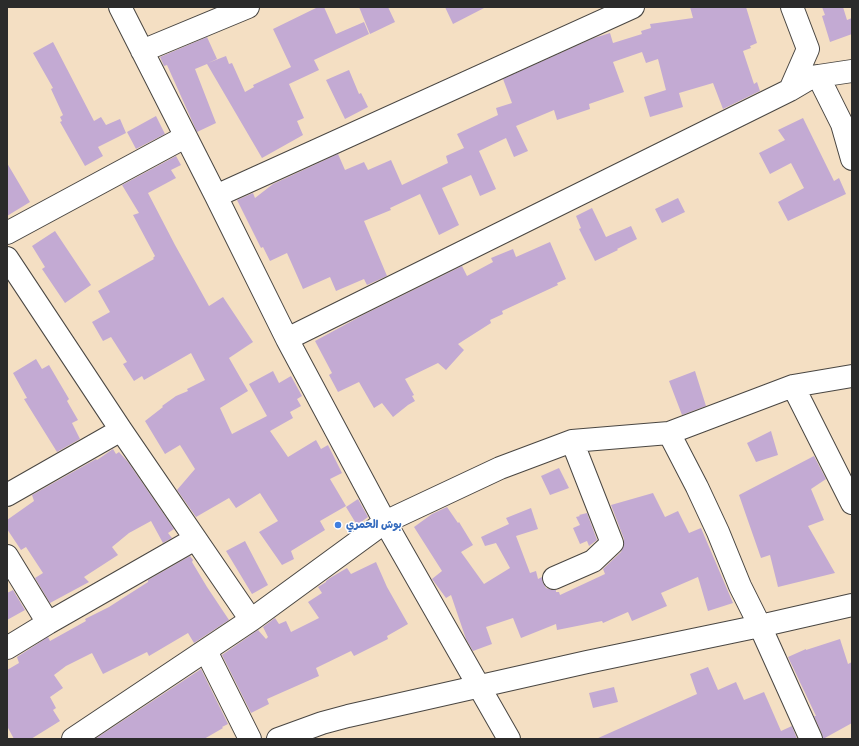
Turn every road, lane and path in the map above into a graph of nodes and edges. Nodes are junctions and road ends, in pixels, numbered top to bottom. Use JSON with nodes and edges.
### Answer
{"nodes":[{"id":1,"x":120,"y":7,"type":"edge"},
{"id":2,"x":248,"y":7,"type":"edge"},
{"id":3,"x":633,"y":7,"type":"edge"},
{"id":4,"x":792,"y":7,"type":"edge"},
{"id":5,"x":142,"y":51,"type":"junction"},
{"id":6,"x":852,"y":71,"type":"edge"},
{"id":7,"x":818,"y":76,"type":"junction"},
{"id":8,"x":790,"y":90,"type":"junction"},
{"id":9,"x":185,"y":137,"type":"junction"},
{"id":10,"x":852,"y":159,"type":"edge"},
{"id":11,"x":216,"y":196,"type":"junction"},
{"id":12,"x":7,"y":233,"type":"edge"},
{"id":13,"x":7,"y":258,"type":"edge"},
{"id":14,"x":287,"y":339,"type":"junction"},
{"id":15,"x":852,"y":376,"type":"edge"},
{"id":16,"x":793,"y":386,"type":"junction"},
{"id":17,"x":121,"y":430,"type":"junction"},
{"id":18,"x":669,"y":433,"type":"junction"},
{"id":19,"x":572,"y":440,"type":"junction"},
{"id":20,"x":7,"y":495,"type":"edge"},
{"id":21,"x":852,"y":504,"type":"edge"},
{"id":22,"x":385,"y":522,"type":"junction"},
{"id":23,"x":195,"y":539,"type":"junction"},
{"id":24,"x":7,"y":556,"type":"edge"},
{"id":25,"x":554,"y":578,"type":"dead end"},
{"id":26,"x":852,"y":605,"type":"edge"},
{"id":27,"x":251,"y":620,"type":"junction"},
{"id":28,"x":48,"y":623,"type":"junction"},
{"id":29,"x":760,"y":626,"type":"junction"},
{"id":30,"x":7,"y":648,"type":"edge"},
{"id":31,"x":206,"y":651,"type":"junction"},
{"id":32,"x":478,"y":686,"type":"junction"},
{"id":33,"x":72,"y":739,"type":"edge"},
{"id":34,"x":250,"y":739,"type":"edge"},
{"id":35,"x":278,"y":739,"type":"edge"},
{"id":36,"x":509,"y":739,"type":"edge"},
{"id":37,"x":811,"y":739,"type":"edge"}],
"edges":[{"from":1,"to":5,"type":"street"},
{"from":2,"to":5,"type":"street"},
{"from":3,"to":11,"type":"street"},
{"from":4,"to":8,"type":"street"},
{"from":5,"to":9,"type":"street"},
{"from":6,"to":7,"type":"street"},
{"from":7,"to":8,"type":"street"},
{"from":7,"to":10,"type":"street"},
{"from":8,"to":14,"type":"street"},
{"from":9,"to":11,"type":"street"},
{"from":9,"to":12,"type":"street"},
{"from":11,"to":14,"type":"street"},
{"from":13,"to":17,"type":"street"},
{"from":14,"to":22,"type":"street"},
{"from":15,"to":16,"type":"street"},
{"from":16,"to":18,"type":"street"},
{"from":16,"to":21,"type":"street"},
{"from":17,"to":20,"type":"street"},
{"from":17,"to":23,"type":"street"},
{"from":18,"to":19,"type":"street"},
{"from":18,"to":29,"type":"street"},
{"from":19,"to":22,"type":"street"},
{"from":19,"to":25,"type":"street"},
{"from":22,"to":27,"type":"street"},
{"from":22,"to":32,"type":"street"},
{"from":23,"to":27,"type":"street"},
{"from":23,"to":28,"type":"street"},
{"from":24,"to":28,"type":"street"},
{"from":26,"to":29,"type":"street"},
{"from":27,"to":31,"type":"street"},
{"from":28,"to":30,"type":"street"},
{"from":29,"to":32,"type":"street"},
{"from":29,"to":37,"type":"street"},
{"from":31,"to":33,"type":"street"},
{"from":31,"to":34,"type":"street"},
{"from":32,"to":35,"type":"street"},
{"from":32,"to":36,"type":"street"}]}
